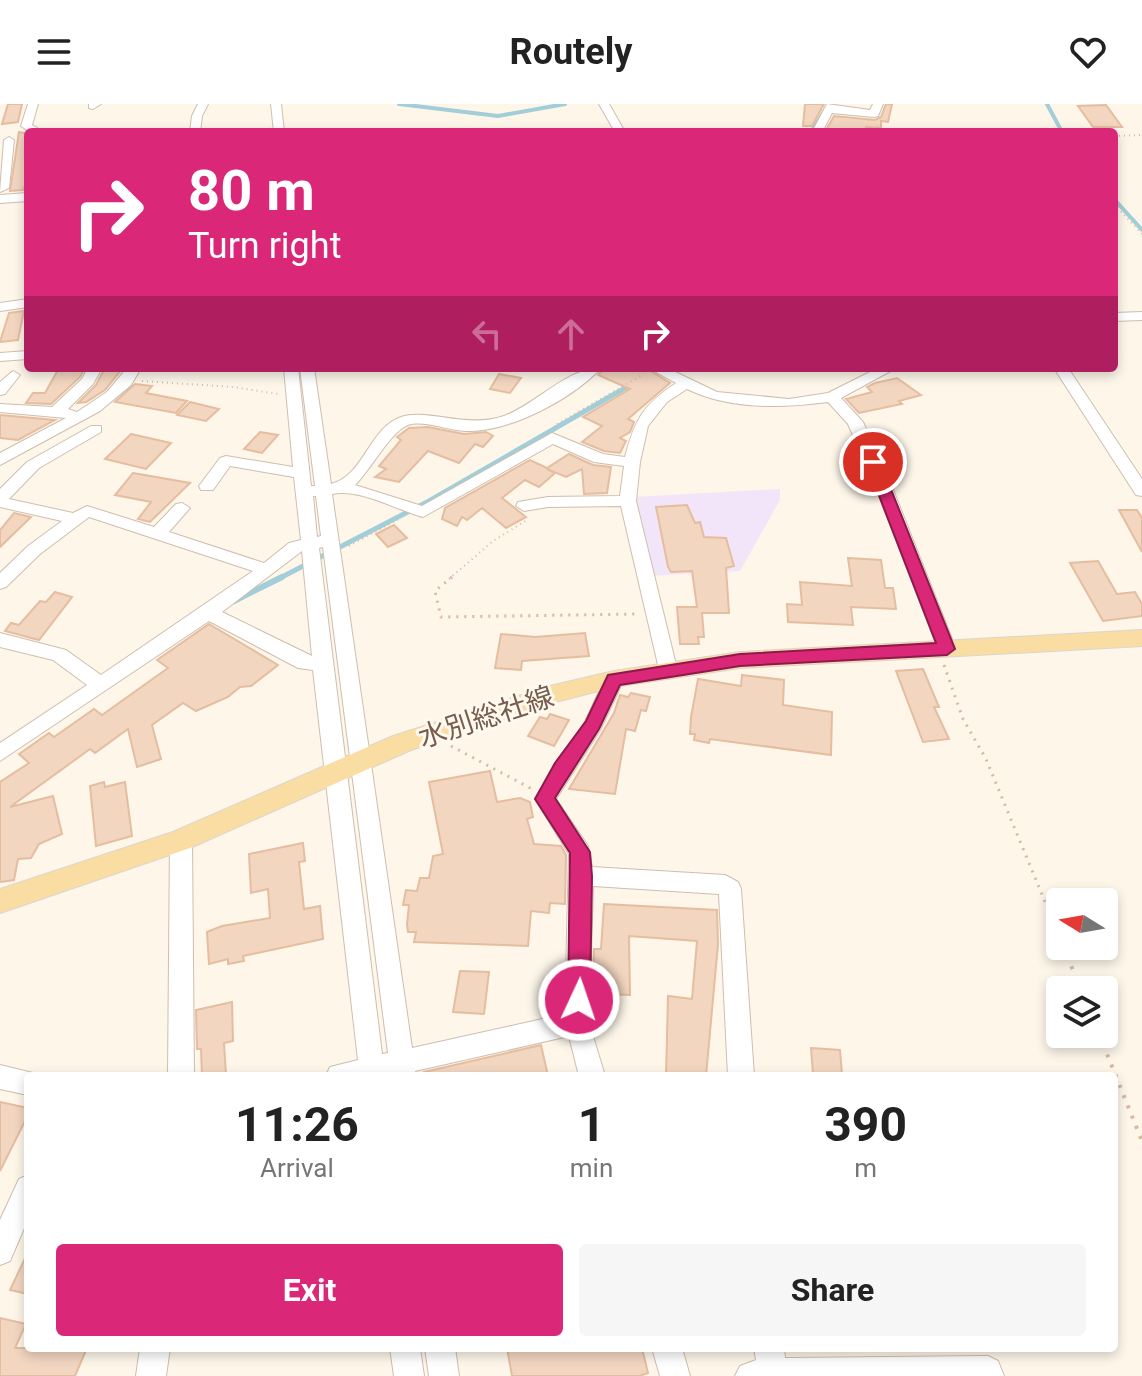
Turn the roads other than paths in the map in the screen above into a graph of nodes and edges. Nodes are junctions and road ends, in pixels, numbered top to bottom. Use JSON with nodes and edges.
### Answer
{"nodes":[{"id":1,"x":33,"y":104,"type":"edge"},
{"id":2,"x":203,"y":104,"type":"edge"},
{"id":3,"x":263,"y":104,"type":"edge"},
{"id":4,"x":276,"y":104,"type":"edge"},
{"id":5,"x":604,"y":104,"type":"edge"},
{"id":6,"x":878,"y":104,"type":"edge"},
{"id":7,"x":831,"y":107,"type":"edge"},
{"id":8,"x":30,"y":128,"type":"edge"},
{"id":9,"x":196,"y":128,"type":"edge"},
{"id":10,"x":266,"y":128,"type":"edge"},
{"id":11,"x":279,"y":128,"type":"edge"},
{"id":12,"x":618,"y":128,"type":"edge"},
{"id":13,"x":819,"y":128,"type":"edge"},
{"id":14,"x":9,"y":140,"type":"dead end"},
{"id":15,"x":4,"y":160,"type":"edge"},
{"id":16,"x":0,"y":188,"type":"edge"},
{"id":17,"x":24,"y":197,"type":"edge"},
{"id":18,"x":0,"y":199,"type":"edge"},
{"id":19,"x":24,"y":304,"type":"edge"},
{"id":20,"x":0,"y":308,"type":"edge"},
{"id":21,"x":1142,"y":316,"type":"edge"},
{"id":22,"x":1118,"y":317,"type":"edge"},
{"id":23,"x":24,"y":355,"type":"edge"},
{"id":24,"x":0,"y":357,"type":"edge"},
{"id":25,"x":93,"y":372,"type":"edge"},
{"id":26,"x":291,"y":372,"type":"edge"},
{"id":27,"x":307,"y":372,"type":"edge"},
{"id":28,"x":588,"y":372,"type":"edge"},
{"id":29,"x":667,"y":372,"type":"edge"},
{"id":30,"x":881,"y":372,"type":"edge"},
{"id":31,"x":1064,"y":372,"type":"edge"},
{"id":32,"x":13,"y":375,"type":"dead end"},
{"id":33,"x":134,"y":375,"type":"edge"},
{"id":34,"x":684,"y":384,"type":"junction"},
{"id":35,"x":0,"y":391,"type":"edge"},
{"id":36,"x":832,"y":397,"type":"junction"},
{"id":37,"x":0,"y":408,"type":"edge"},
{"id":38,"x":56,"y":412,"type":"junction"},
{"id":39,"x":76,"y":417,"type":"junction"},
{"id":40,"x":96,"y":429,"type":"dead end"},
{"id":41,"x":9,"y":455,"type":"edge"},
{"id":42,"x":632,"y":462,"type":"junction"},
{"id":43,"x":33,"y":465,"type":"junction"},
{"id":44,"x":302,"y":473,"type":"junction"},
{"id":45,"x":207,"y":486,"type":"dead end"},
{"id":46,"x":341,"y":487,"type":"junction"},
{"id":47,"x":314,"y":491,"type":"junction"},
{"id":48,"x":1142,"y":491,"type":"edge"},
{"id":49,"x":0,"y":500,"type":"edge"},
{"id":50,"x":628,"y":501,"type":"junction"},
{"id":51,"x":524,"y":506,"type":"dead end"},
{"id":52,"x":182,"y":508,"type":"dead end"},
{"id":53,"x":76,"y":519,"type":"junction"},
{"id":54,"x":157,"y":534,"type":"junction"},
{"id":55,"x":324,"y":550,"type":"junction"},
{"id":56,"x":265,"y":569,"type":"junction"},
{"id":57,"x":0,"y":583,"type":"edge"},
{"id":58,"x":212,"y":614,"type":"junction"},
{"id":59,"x":1142,"y":638,"type":"edge"},
{"id":60,"x":0,"y":640,"type":"edge"},
{"id":61,"x":942,"y":649,"type":"junction"},
{"id":62,"x":323,"y":663,"type":"junction"},
{"id":63,"x":668,"y":669,"type":"junction"},
{"id":64,"x":614,"y":679,"type":"junction"},
{"id":65,"x":99,"y":684,"type":"junction"},
{"id":66,"x":0,"y":753,"type":"edge"},
{"id":67,"x":361,"y":762,"type":"junction"},
{"id":68,"x":335,"y":773,"type":"junction"},
{"id":69,"x":181,"y":840,"type":"junction"},
{"id":70,"x":582,"y":876,"type":"junction"},
{"id":71,"x":0,"y":901,"type":"edge"},
{"id":72,"x":577,"y":1023,"type":"junction"},
{"id":73,"x":402,"y":1069,"type":"edge"},
{"id":74,"x":181,"y":1072,"type":"edge"},
{"id":75,"x":371,"y":1072,"type":"edge"},
{"id":76,"x":591,"y":1072,"type":"edge"},
{"id":77,"x":741,"y":1072,"type":"edge"},
{"id":78,"x":0,"y":1077,"type":"edge"},
{"id":79,"x":24,"y":1082,"type":"edge"},
{"id":80,"x":24,"y":1197,"type":"edge"},
{"id":81,"x":0,"y":1251,"type":"edge"},
{"id":82,"x":154,"y":1352,"type":"edge"},
{"id":83,"x":406,"y":1352,"type":"edge"},
{"id":84,"x":441,"y":1352,"type":"edge"},
{"id":85,"x":668,"y":1352,"type":"edge"},
{"id":86,"x":764,"y":1366,"type":"edge"},
{"id":87,"x":151,"y":1376,"type":"edge"},
{"id":88,"x":409,"y":1376,"type":"edge"},
{"id":89,"x":444,"y":1376,"type":"edge"},
{"id":90,"x":675,"y":1376,"type":"edge"},
{"id":91,"x":989,"y":1376,"type":"edge"}],
"edges":[{"from":1,"to":8,"type":"street"},
{"from":2,"to":9,"type":"street"},
{"from":3,"to":10,"type":"street"},
{"from":4,"to":11,"type":"street"},
{"from":5,"to":12,"type":"street"},
{"from":6,"to":7,"type":"street"},
{"from":7,"to":13,"type":"street"},
{"from":14,"to":15,"type":"street"},
{"from":15,"to":16,"type":"street"},
{"from":17,"to":18,"type":"street"},
{"from":19,"to":20,"type":"street"},
{"from":21,"to":22,"type":"street"},
{"from":23,"to":24,"type":"street"},
{"from":25,"to":38,"type":"street"},
{"from":26,"to":44,"type":"street"},
{"from":27,"to":47,"type":"street"},
{"from":28,"to":46,"type":"street"},
{"from":29,"to":34,"type":"street"},
{"from":30,"to":36,"type":"street"},
{"from":31,"to":48,"type":"street"},
{"from":32,"to":35,"type":"street"},
{"from":33,"to":39,"type":"street"},
{"from":34,"to":36,"type":"street"},
{"from":34,"to":42,"type":"street"},
{"from":36,"to":61,"type":"street"},
{"from":37,"to":38,"type":"street"},
{"from":38,"to":39,"type":"street"},
{"from":39,"to":41,"type":"street"},
{"from":40,"to":43,"type":"street"},
{"from":41,"to":43,"type":"street"},
{"from":42,"to":46,"type":"street"},
{"from":42,"to":50,"type":"street"},
{"from":43,"to":49,"type":"street"},
{"from":44,"to":45,"type":"street"},
{"from":44,"to":47,"type":"street"},
{"from":46,"to":47,"type":"street"},
{"from":47,"to":55,"type":"street"},
{"from":49,"to":53,"type":"street"},
{"from":50,"to":51,"type":"street"},
{"from":50,"to":63,"type":"street"},
{"from":52,"to":54,"type":"street"},
{"from":53,"to":54,"type":"street"},
{"from":53,"to":57,"type":"street"},
{"from":54,"to":56,"type":"street"},
{"from":55,"to":56,"type":"street"},
{"from":55,"to":62,"type":"street"},
{"from":55,"to":67,"type":"street"},
{"from":56,"to":58,"type":"street"},
{"from":58,"to":62,"type":"street"},
{"from":58,"to":65,"type":"street"},
{"from":59,"to":61,"type":"main road","name":"水別総社線"},
{"from":60,"to":65,"type":"street"},
{"from":61,"to":63,"type":"main road","name":"水別総社線"},
{"from":62,"to":68,"type":"street"},
{"from":63,"to":64,"type":"main road","name":"水別総社線"},
{"from":64,"to":67,"type":"main road","name":"水別総社線"},
{"from":64,"to":70,"type":"street"},
{"from":65,"to":66,"type":"street"},
{"from":67,"to":68,"type":"main road","name":"水別総社線"},
{"from":67,"to":73,"type":"street"},
{"from":68,"to":69,"type":"main road","name":"水別総社線"},
{"from":68,"to":75,"type":"street"},
{"from":69,"to":71,"type":"main road","name":"水別総社線"},
{"from":69,"to":74,"type":"street"},
{"from":70,"to":72,"type":"street"},
{"from":70,"to":77,"type":"street"},
{"from":72,"to":73,"type":"street"},
{"from":72,"to":76,"type":"street"},
{"from":73,"to":75,"type":"street"},
{"from":78,"to":79,"type":"street"},
{"from":80,"to":81,"type":"street"},
{"from":82,"to":87,"type":"street"},
{"from":83,"to":88,"type":"street"},
{"from":84,"to":89,"type":"street"},
{"from":85,"to":90,"type":"street"},
{"from":86,"to":91,"type":"street"}]}
